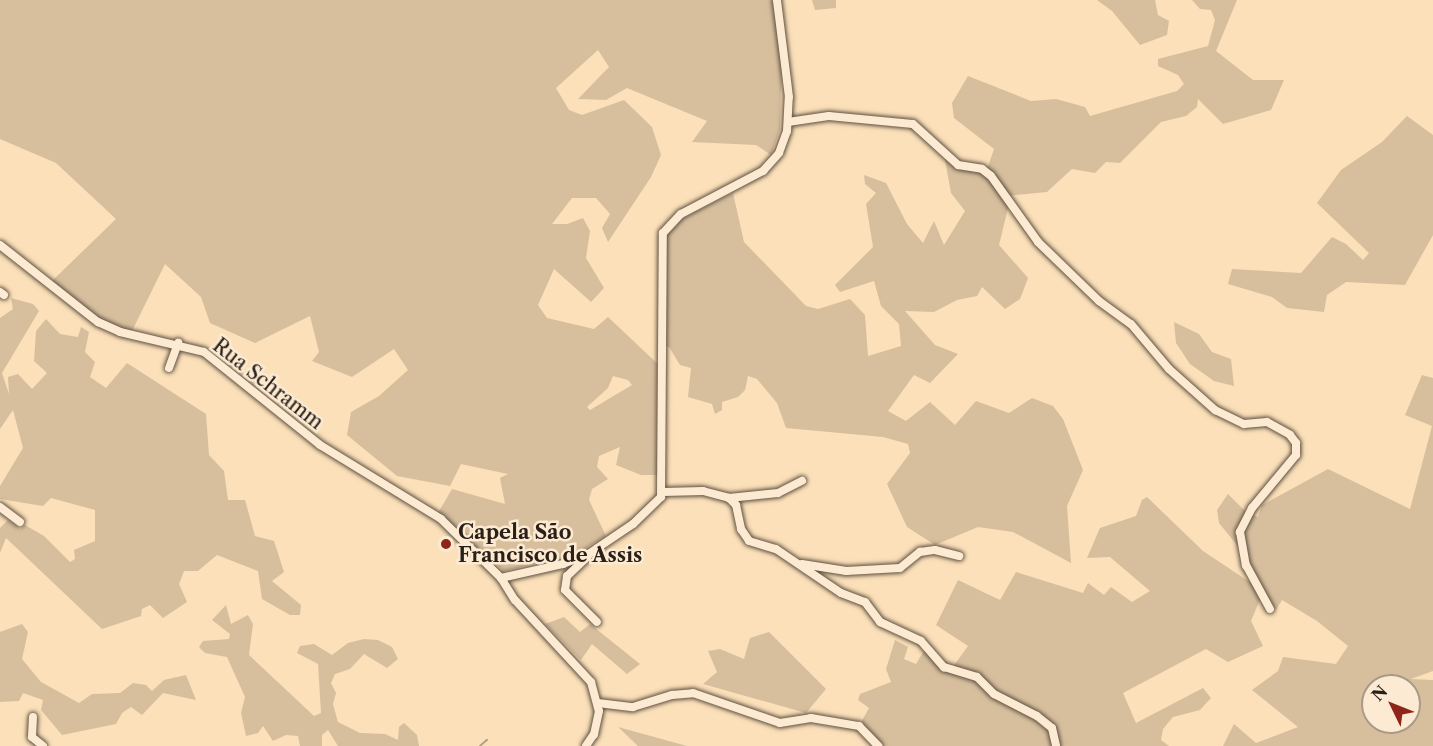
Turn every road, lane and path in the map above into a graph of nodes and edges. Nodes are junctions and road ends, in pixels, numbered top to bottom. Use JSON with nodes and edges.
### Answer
{"nodes":[{"id":1,"x":777,"y":0,"type":"edge"},
{"id":2,"x":788,"y":122,"type":"junction"},
{"id":3,"x":0,"y":245,"type":"edge"},
{"id":4,"x":178,"y":343,"type":"junction"},
{"id":5,"x":170,"y":368,"type":"dead end"},
{"id":6,"x":802,"y":481,"type":"dead end"},
{"id":7,"x":663,"y":492,"type":"junction"},
{"id":8,"x":729,"y":498,"type":"junction"},
{"id":9,"x":0,"y":507,"type":"edge"},
{"id":10,"x":20,"y":522,"type":"dead end"},
{"id":11,"x":590,"y":553,"type":"junction"},
{"id":12,"x":959,"y":556,"type":"dead end"},
{"id":13,"x":801,"y":564,"type":"junction"},
{"id":14,"x":501,"y":578,"type":"junction"},
{"id":15,"x":1270,"y":609,"type":"dead end"},
{"id":16,"x":597,"y":622,"type":"dead end"},
{"id":17,"x":598,"y":703,"type":"junction"},
{"id":18,"x":33,"y":717,"type":"dead end"},
{"id":19,"x":43,"y":746,"type":"edge"},
{"id":20,"x":586,"y":746,"type":"edge"},
{"id":21,"x":878,"y":746,"type":"edge"},
{"id":22,"x":1056,"y":746,"type":"edge"}],
"edges":[{"from":1,"to":2,"type":"street"},
{"from":2,"to":7,"type":"street"},
{"from":2,"to":15,"type":"street"},
{"from":3,"to":4,"type":"street","name":"Rua Schramm"},
{"from":4,"to":5,"type":"street"},
{"from":4,"to":14,"type":"street","name":"Rua Schramm"},
{"from":6,"to":8,"type":"street"},
{"from":7,"to":8,"type":"street"},
{"from":7,"to":11,"type":"street"},
{"from":8,"to":13,"type":"street"},
{"from":9,"to":10,"type":"street"},
{"from":11,"to":14,"type":"street"},
{"from":11,"to":16,"type":"street"},
{"from":12,"to":13,"type":"street"},
{"from":13,"to":22,"type":"street"},
{"from":14,"to":17,"type":"street","name":"Rua Schramm"},
{"from":17,"to":20,"type":"street"},
{"from":17,"to":21,"type":"street"},
{"from":18,"to":19,"type":"street"}]}
